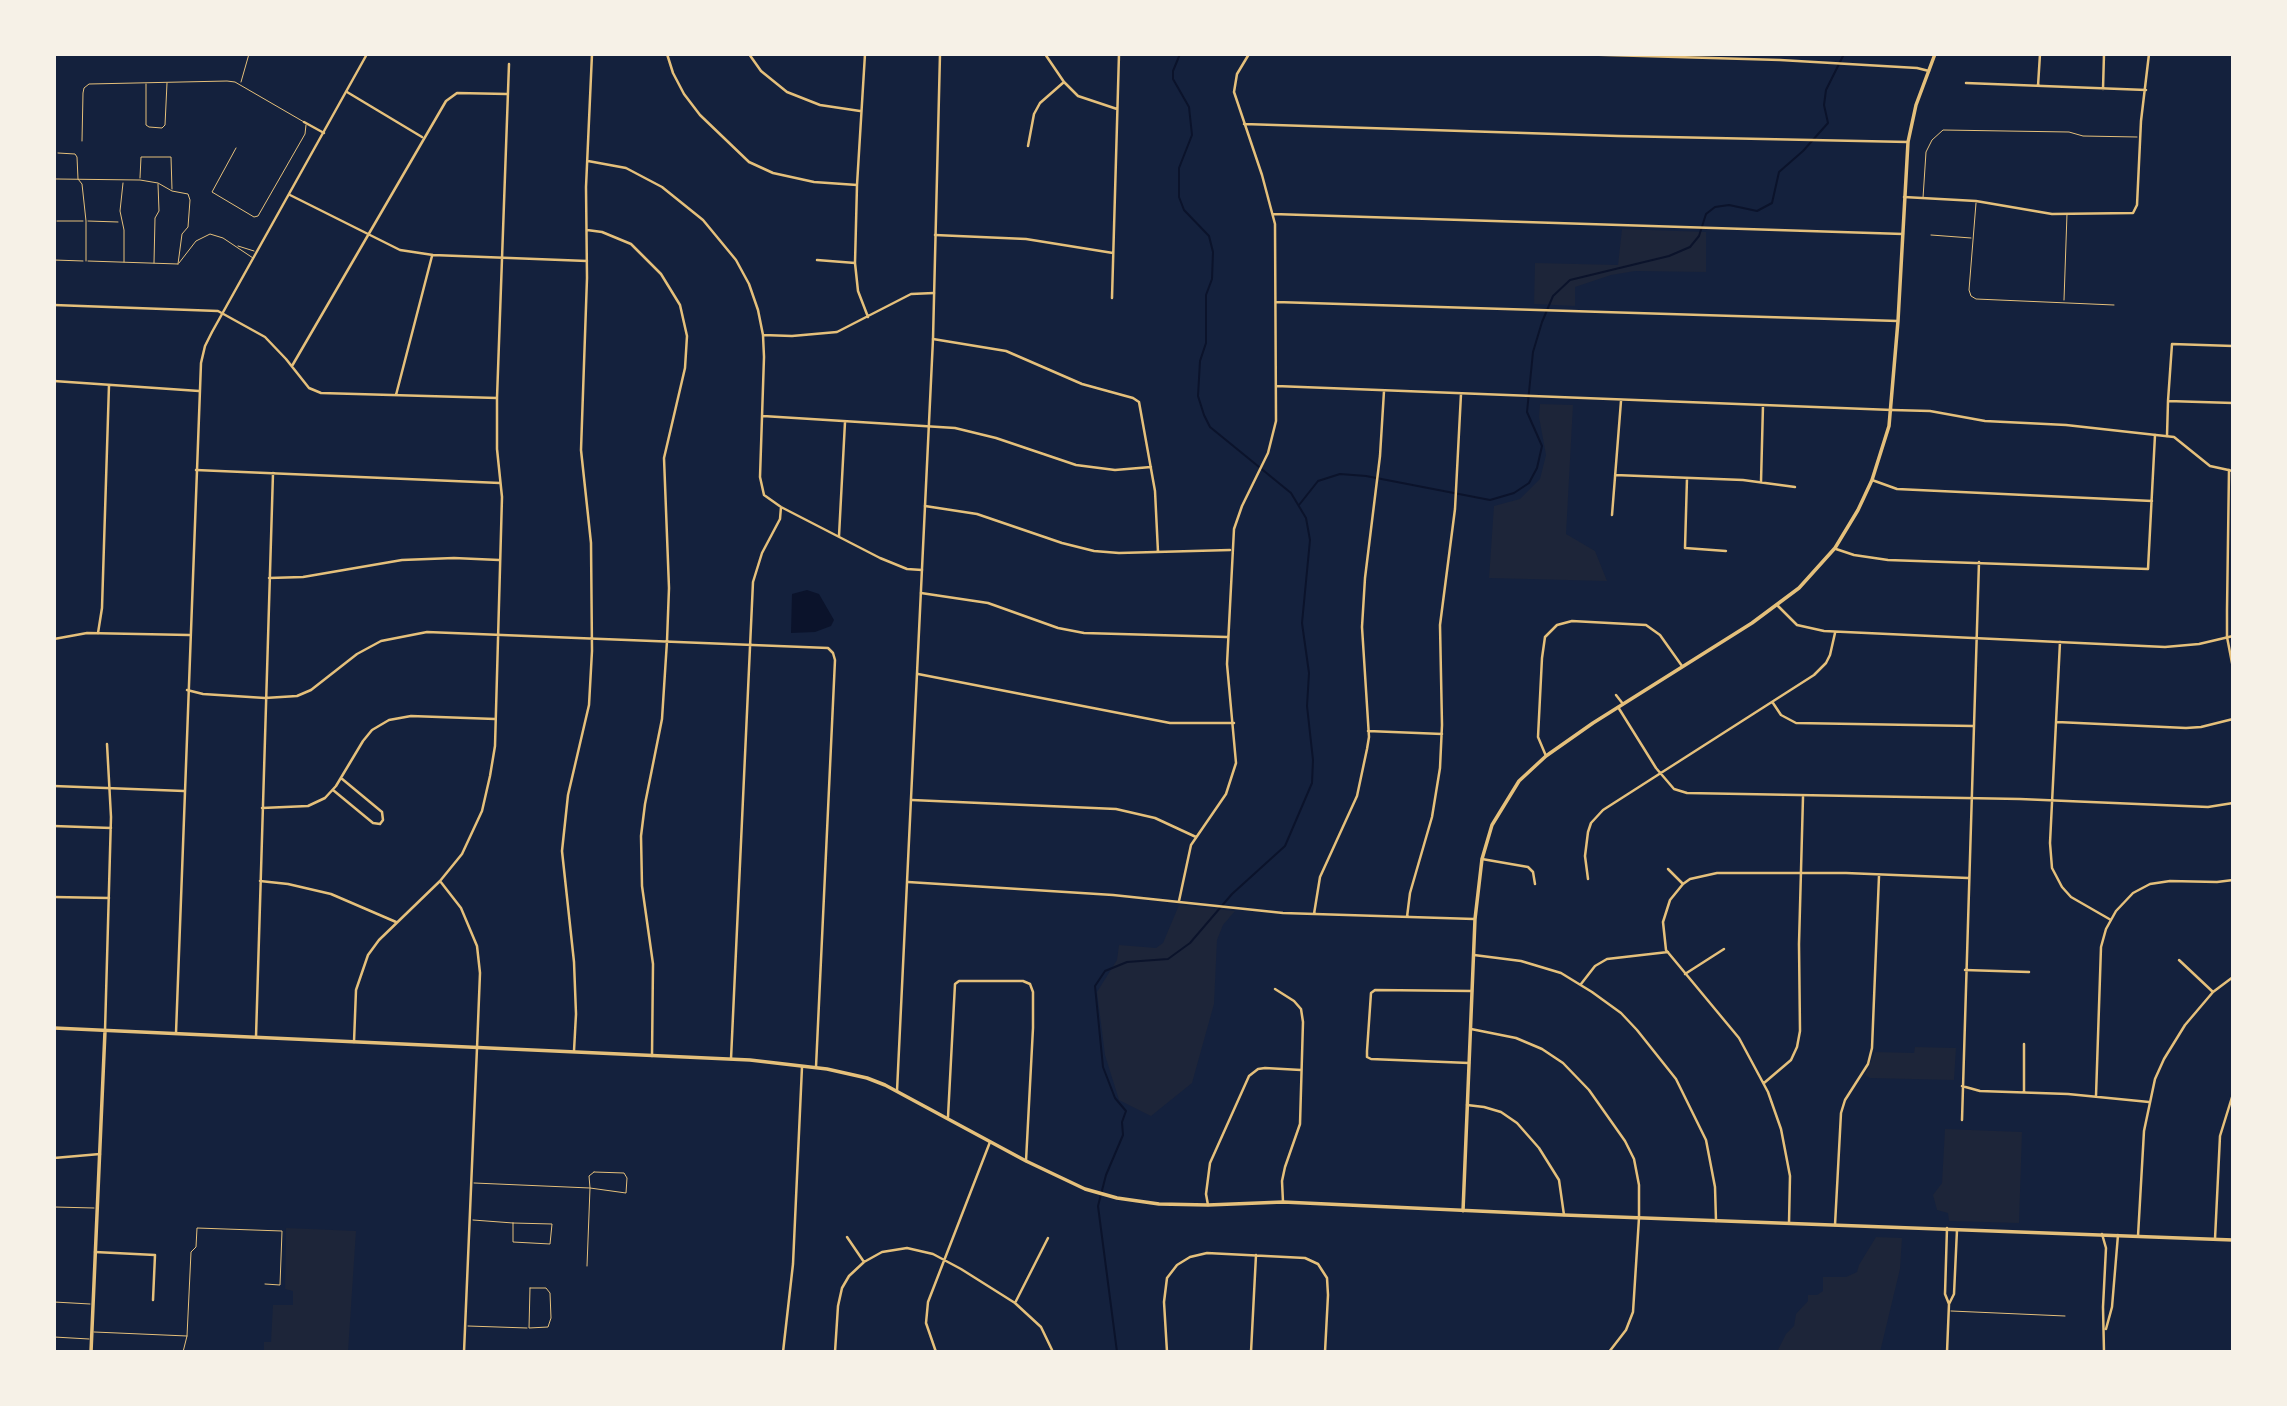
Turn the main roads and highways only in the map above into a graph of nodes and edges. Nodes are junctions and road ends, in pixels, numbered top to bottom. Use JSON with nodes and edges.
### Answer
{"nodes":[{"id":1,"x":1934,"y":54,"type":"edge"},
{"id":2,"x":54,"y":1028,"type":"edge"},
{"id":3,"x":106,"y":1031,"type":"junction"},
{"id":4,"x":1463,"y":1211,"type":"junction"},
{"id":5,"x":2233,"y":1240,"type":"edge"},
{"id":6,"x":90,"y":1352,"type":"edge"}],
"edges":[{"from":1,"to":4,"type":"main road"},
{"from":2,"to":3,"type":"main road"},
{"from":3,"to":4,"type":"main road"},
{"from":3,"to":6,"type":"main road"},
{"from":4,"to":5,"type":"main road"}]}
